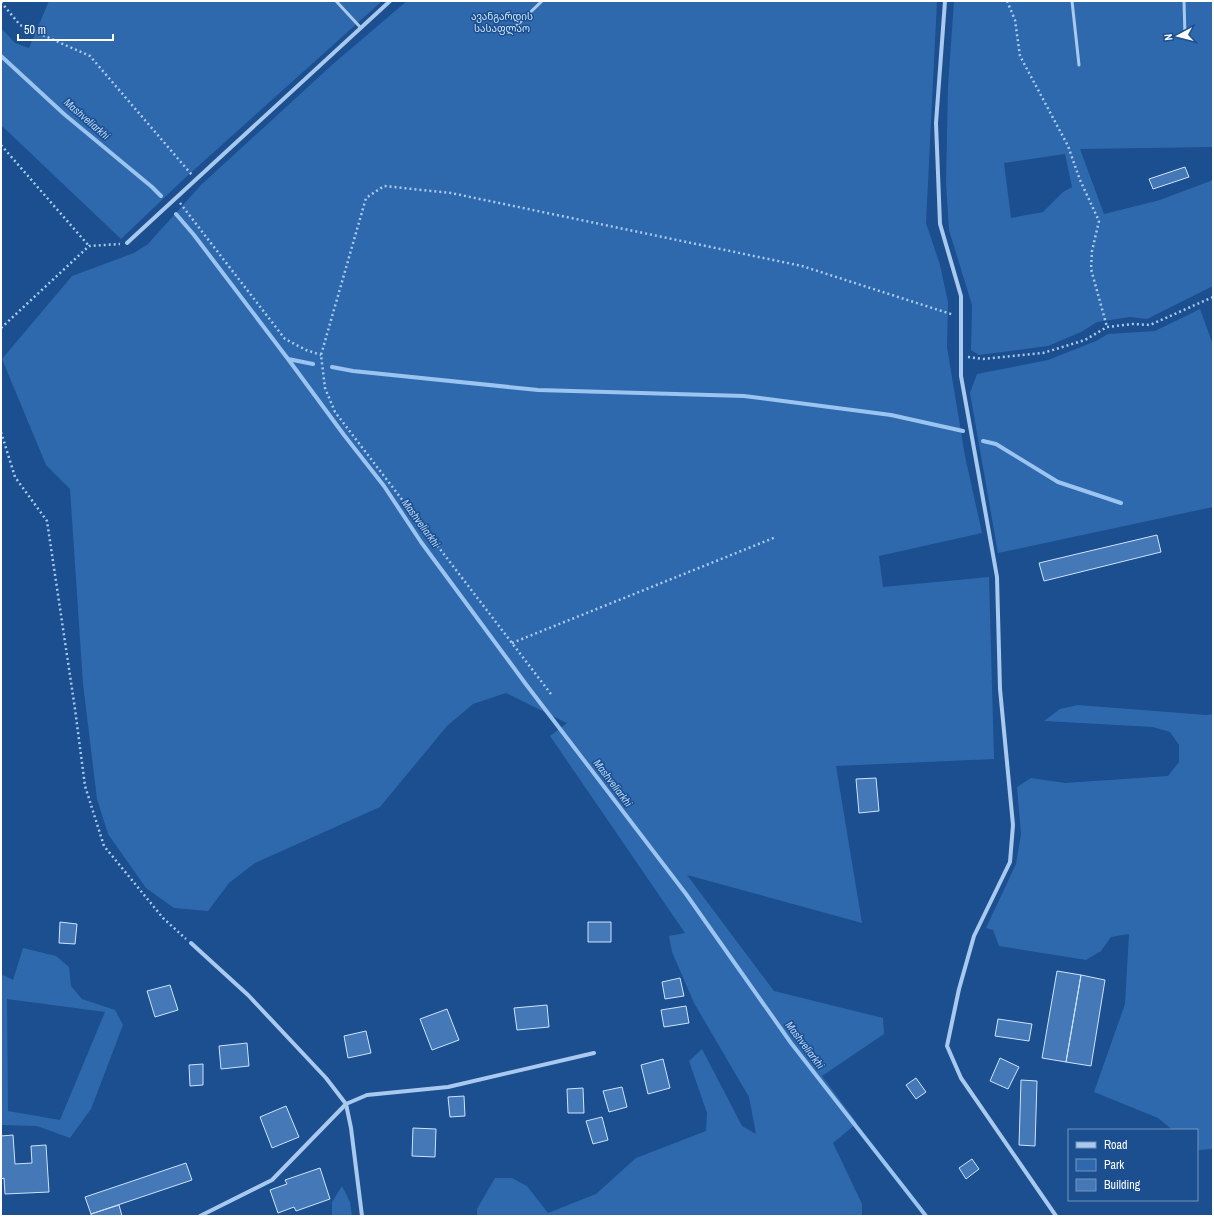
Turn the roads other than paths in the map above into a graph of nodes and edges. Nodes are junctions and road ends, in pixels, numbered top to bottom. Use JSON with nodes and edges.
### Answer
{"nodes":[{"id":1,"x":336,"y":1,"type":"edge"},
{"id":2,"x":390,"y":1,"type":"edge"},
{"id":3,"x":542,"y":1,"type":"edge"},
{"id":4,"x":945,"y":1,"type":"edge"},
{"id":5,"x":1072,"y":1,"type":"edge"},
{"id":6,"x":1184,"y":1,"type":"edge"},
{"id":7,"x":361,"y":28,"type":"junction"},
{"id":8,"x":509,"y":33,"type":"dead end"},
{"id":9,"x":1185,"y":36,"type":"dead end"},
{"id":10,"x":1079,"y":66,"type":"dead end"},
{"id":11,"x":127,"y":243,"type":"road end"},
{"id":12,"x":191,"y":943,"type":"road end"},
{"id":13,"x":594,"y":1053,"type":"dead end"},
{"id":14,"x":346,"y":1104,"type":"junction"},
{"id":15,"x":200,"y":1216,"type":"edge"},
{"id":16,"x":362,"y":1216,"type":"edge"},
{"id":17,"x":1056,"y":1216,"type":"edge"}],
"edges":[{"from":1,"to":7,"type":"lane"},
{"from":2,"to":7,"type":"street"},
{"from":3,"to":8,"type":"lane"},
{"from":4,"to":17,"type":"street"},
{"from":5,"to":10,"type":"lane"},
{"from":6,"to":9,"type":"lane"},
{"from":7,"to":11,"type":"street"},
{"from":12,"to":14,"type":"street"},
{"from":13,"to":14,"type":"street"},
{"from":14,"to":15,"type":"street"},
{"from":14,"to":16,"type":"street"}]}
